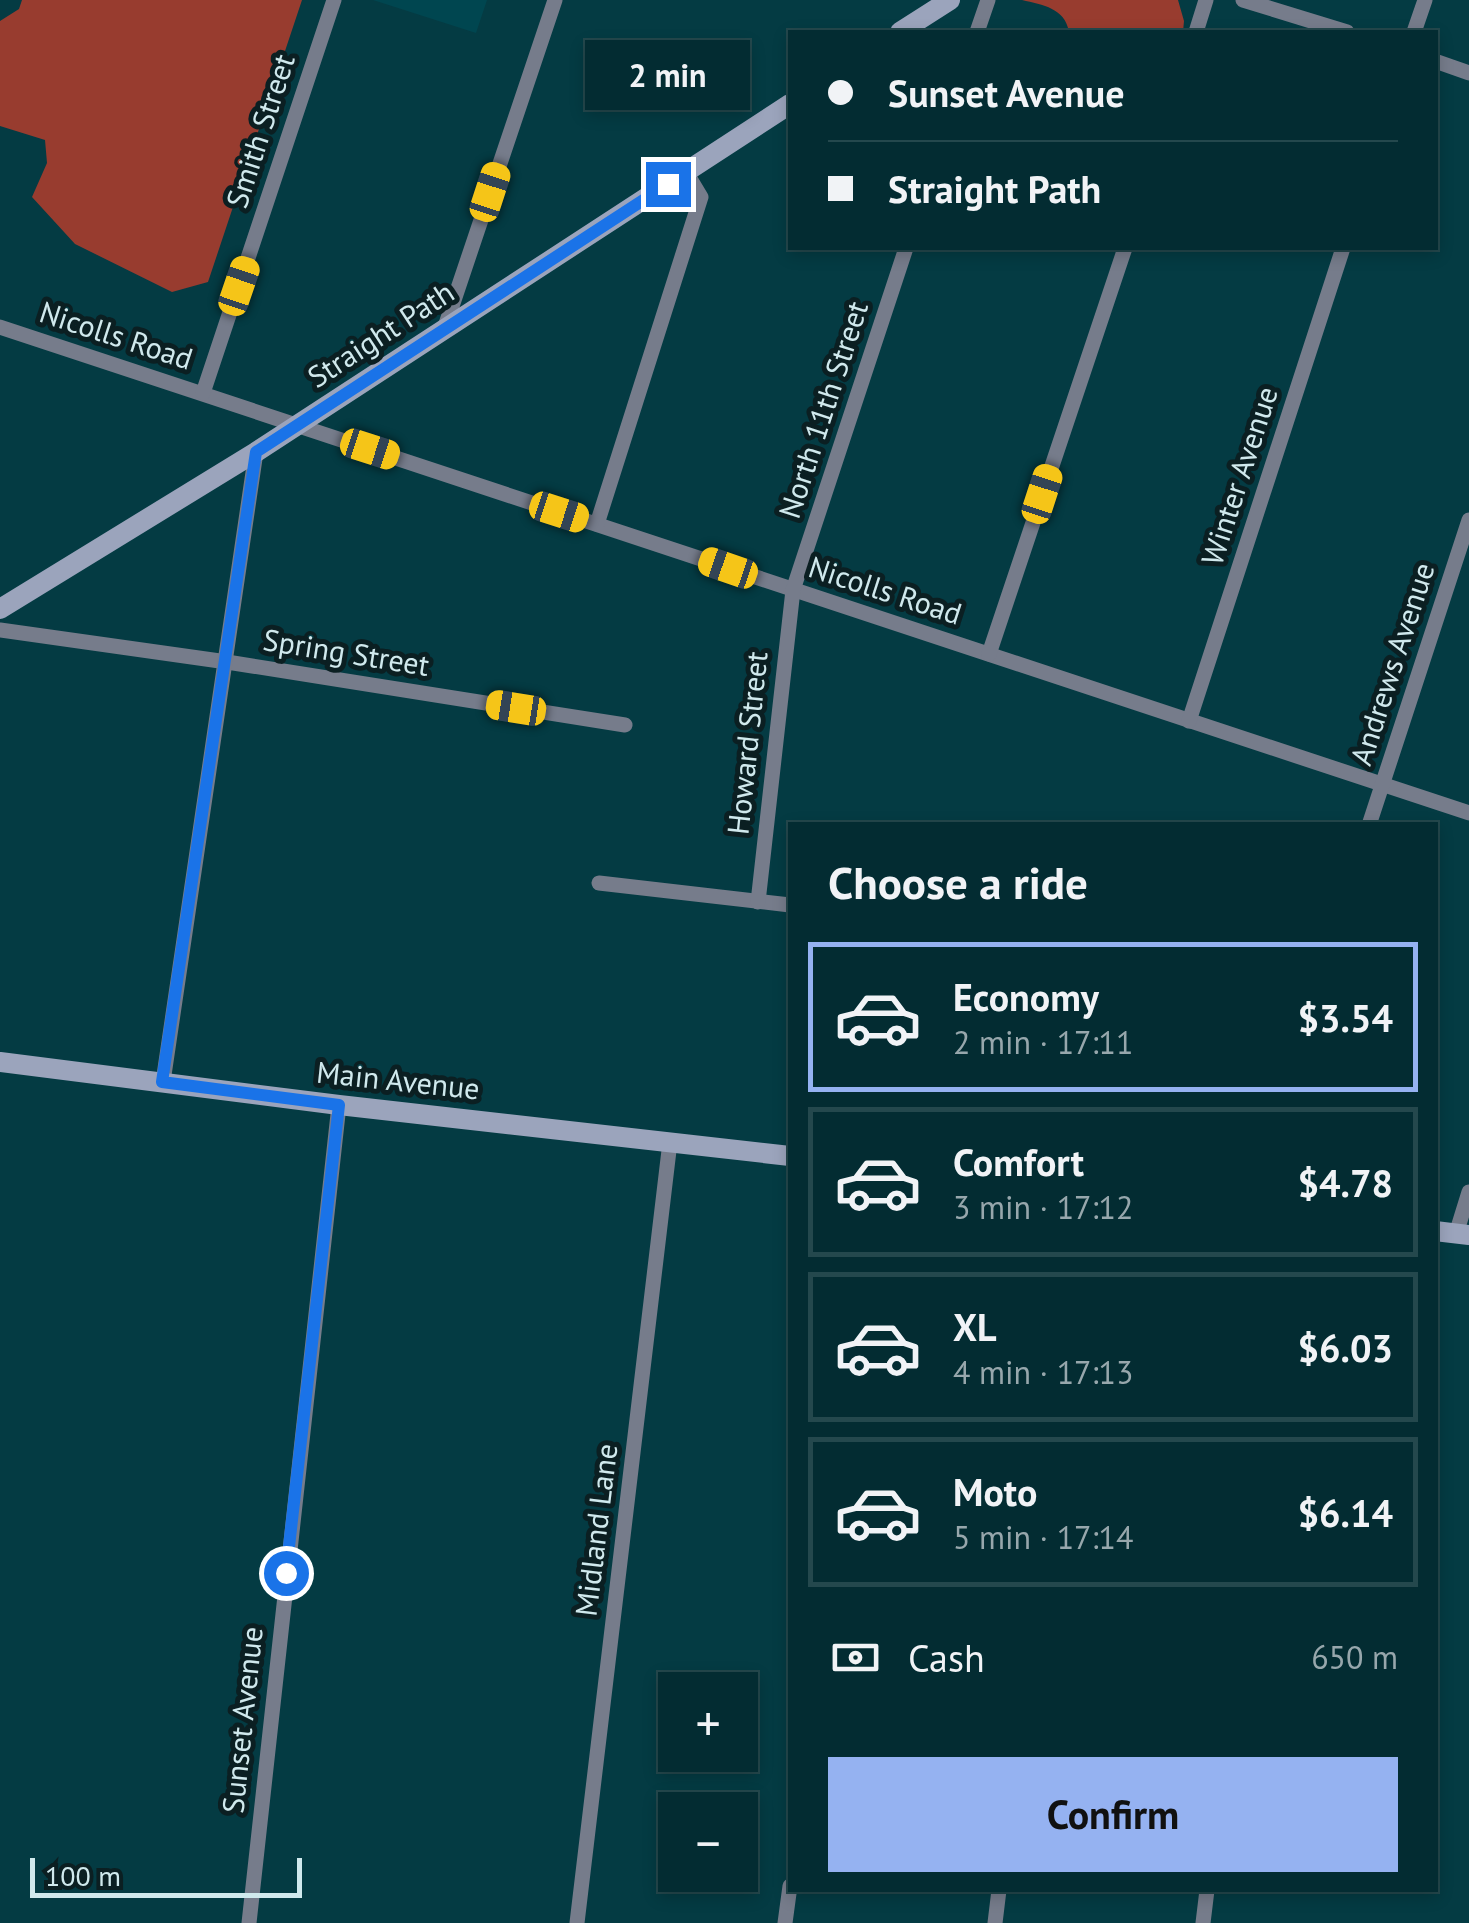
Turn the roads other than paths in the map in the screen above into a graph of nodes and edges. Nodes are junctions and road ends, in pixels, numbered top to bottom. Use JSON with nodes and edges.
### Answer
{"nodes":[{"id":1,"x":334,"y":0,"type":"edge"},
{"id":2,"x":555,"y":0,"type":"edge"},
{"id":3,"x":950,"y":0,"type":"edge"},
{"id":4,"x":988,"y":0,"type":"edge"},
{"id":5,"x":1206,"y":0,"type":"edge"},
{"id":6,"x":1243,"y":0,"type":"edge"},
{"id":7,"x":1424,"y":0,"type":"edge"},
{"id":8,"x":903,"y":30,"type":"edge"},
{"id":9,"x":978,"y":30,"type":"edge"},
{"id":10,"x":1197,"y":30,"type":"edge"},
{"id":11,"x":1340,"y":30,"type":"edge"},
{"id":12,"x":1415,"y":30,"type":"edge"},
{"id":13,"x":1438,"y":62,"type":"edge"},
{"id":14,"x":1469,"y":72,"type":"edge"},
{"id":15,"x":788,"y":105,"type":"edge"},
{"id":16,"x":686,"y":172,"type":"junction"},
{"id":17,"x":905,"y":250,"type":"edge"},
{"id":18,"x":1124,"y":250,"type":"edge"},
{"id":19,"x":1343,"y":250,"type":"edge"},
{"id":20,"x":0,"y":327,"type":"edge"},
{"id":21,"x":444,"y":330,"type":"junction"},
{"id":22,"x":203,"y":393,"type":"junction"},
{"id":23,"x":296,"y":425,"type":"junction"},
{"id":24,"x":256,"y":452,"type":"junction"},
{"id":25,"x":1469,"y":520,"type":"edge"},
{"id":26,"x":597,"y":524,"type":"junction"},
{"id":27,"x":793,"y":590,"type":"junction"},
{"id":28,"x":0,"y":610,"type":"edge"},
{"id":29,"x":0,"y":630,"type":"edge"},
{"id":30,"x":989,"y":654,"type":"junction"},
{"id":31,"x":227,"y":662,"type":"junction"},
{"id":32,"x":1189,"y":720,"type":"junction"},
{"id":33,"x":624,"y":725,"type":"dead end"},
{"id":34,"x":1382,"y":783,"type":"junction"},
{"id":35,"x":1469,"y":812,"type":"edge"},
{"id":36,"x":1370,"y":822,"type":"edge"},
{"id":37,"x":598,"y":883,"type":"dead end"},
{"id":38,"x":758,"y":902,"type":"junction"},
{"id":39,"x":788,"y":906,"type":"edge"},
{"id":40,"x":0,"y":1062,"type":"edge"},
{"id":41,"x":162,"y":1082,"type":"junction"},
{"id":42,"x":339,"y":1105,"type":"junction"},
{"id":43,"x":670,"y":1142,"type":"junction"},
{"id":44,"x":788,"y":1156,"type":"edge"},
{"id":45,"x":1469,"y":1192,"type":"edge"},
{"id":46,"x":1453,"y":1233,"type":"edge"},
{"id":47,"x":789,"y":1892,"type":"edge"},
{"id":48,"x":999,"y":1892,"type":"edge"},
{"id":49,"x":1207,"y":1892,"type":"edge"},
{"id":50,"x":249,"y":1923,"type":"edge"},
{"id":51,"x":577,"y":1923,"type":"edge"},
{"id":52,"x":786,"y":1923,"type":"edge"},
{"id":53,"x":995,"y":1923,"type":"edge"},
{"id":54,"x":1203,"y":1923,"type":"edge"}],
"edges":[{"from":1,"to":22,"type":"street","name":"Smith Street"},
{"from":2,"to":21,"type":"street"},
{"from":3,"to":8,"type":"main road"},
{"from":4,"to":9,"type":"street"},
{"from":5,"to":10,"type":"street"},
{"from":6,"to":11,"type":"street"},
{"from":7,"to":12,"type":"street"},
{"from":13,"to":14,"type":"street"},
{"from":15,"to":16,"type":"main road","name":"Straight Path"},
{"from":16,"to":21,"type":"main road","name":"Straight Path"},
{"from":16,"to":26,"type":"street"},
{"from":17,"to":27,"type":"street","name":"North 11th Street"},
{"from":18,"to":30,"type":"street"},
{"from":19,"to":32,"type":"street","name":"Winter Avenue"},
{"from":20,"to":22,"type":"street","name":"Nicolls Road"},
{"from":21,"to":23,"type":"main road","name":"Straight Path"},
{"from":22,"to":23,"type":"street","name":"Nicolls Road"},
{"from":23,"to":24,"type":"main road","name":"Straight Path"},
{"from":23,"to":26,"type":"street","name":"Nicolls Road"},
{"from":24,"to":28,"type":"main road","name":"Straight Path"},
{"from":24,"to":31,"type":"street"},
{"from":25,"to":34,"type":"street","name":"Andrews Avenue"},
{"from":26,"to":27,"type":"street","name":"Nicolls Road"},
{"from":27,"to":30,"type":"street","name":"Nicolls Road"},
{"from":27,"to":38,"type":"street","name":"Howard Street"},
{"from":29,"to":31,"type":"street","name":"Spring Street"},
{"from":30,"to":32,"type":"street","name":"Nicolls Road"},
{"from":31,"to":33,"type":"street","name":"Spring Street"},
{"from":31,"to":41,"type":"street"},
{"from":32,"to":34,"type":"street","name":"Nicolls Road"},
{"from":34,"to":35,"type":"street","name":"Nicolls Road"},
{"from":34,"to":36,"type":"street","name":"Andrews Avenue"},
{"from":37,"to":38,"type":"street"},
{"from":38,"to":39,"type":"street"},
{"from":40,"to":41,"type":"main road","name":"Main Avenue"},
{"from":41,"to":42,"type":"main road","name":"Main Avenue"},
{"from":42,"to":43,"type":"main road","name":"Main Avenue"},
{"from":42,"to":50,"type":"street","name":"Sunset Avenue"},
{"from":43,"to":44,"type":"main road","name":"Main Avenue"},
{"from":43,"to":51,"type":"street","name":"Midland Lane"},
{"from":45,"to":46,"type":"street"},
{"from":47,"to":52,"type":"street"},
{"from":48,"to":53,"type":"street"},
{"from":49,"to":54,"type":"street"}]}
